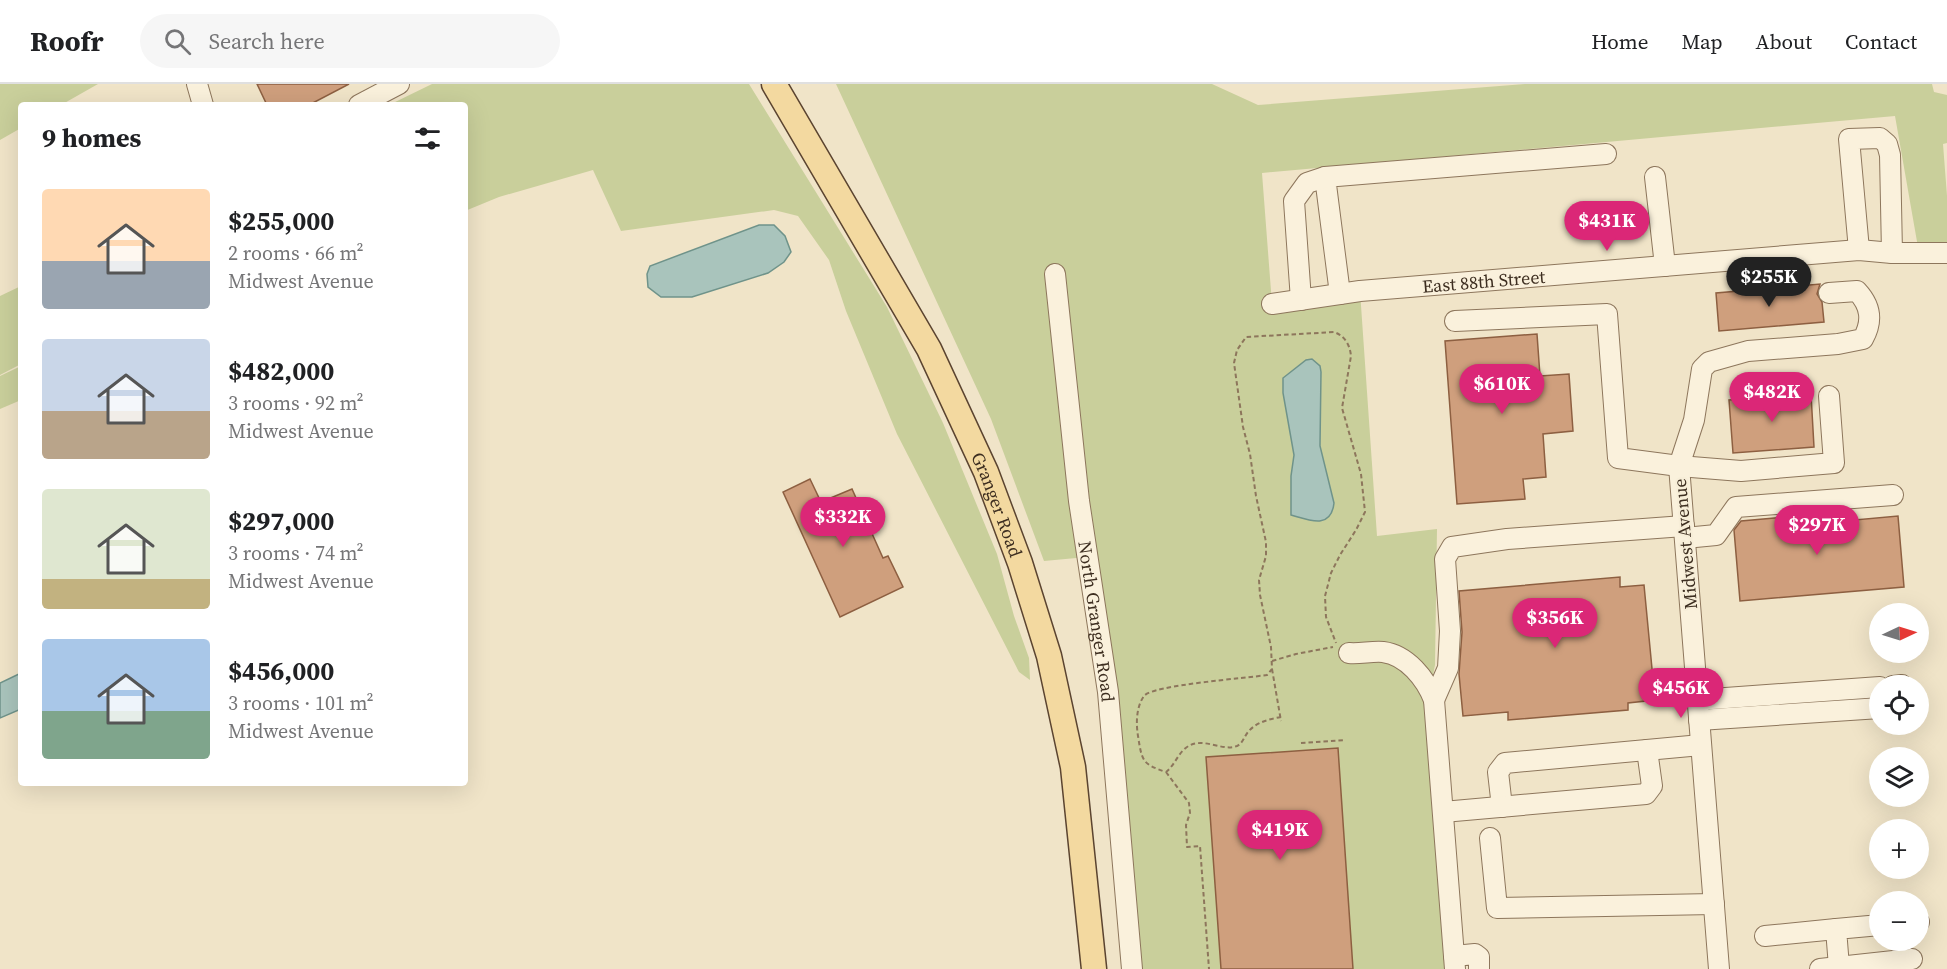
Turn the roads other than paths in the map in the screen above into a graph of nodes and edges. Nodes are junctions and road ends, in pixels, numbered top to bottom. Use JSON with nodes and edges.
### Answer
{"nodes":[{"id":1,"x":197,"y":84,"type":"edge"},
{"id":2,"x":399,"y":84,"type":"edge"},
{"id":3,"x":774,"y":84,"type":"edge"},
{"id":4,"x":202,"y":102,"type":"edge"},
{"id":5,"x":365,"y":102,"type":"edge"},
{"id":6,"x":1606,"y":154,"type":"dead end"},
{"id":7,"x":1325,"y":177,"type":"junction"},
{"id":8,"x":1655,"y":177,"type":"dead end"},
{"id":9,"x":1859,"y":250,"type":"junction"},
{"id":10,"x":1947,"y":252,"type":"edge"},
{"id":11,"x":1892,"y":253,"type":"junction"},
{"id":12,"x":1665,"y":267,"type":"junction"},
{"id":13,"x":1055,"y":274,"type":"dead end"},
{"id":14,"x":1829,"y":293,"type":"dead end"},
{"id":15,"x":1340,"y":294,"type":"junction"},
{"id":16,"x":1301,"y":300,"type":"junction"},
{"id":17,"x":1272,"y":304,"type":"dead end"},
{"id":18,"x":1455,"y":321,"type":"dead end"},
{"id":19,"x":1829,"y":396,"type":"dead end"},
{"id":20,"x":1679,"y":466,"type":"junction"},
{"id":21,"x":1893,"y":495,"type":"dead end"},
{"id":22,"x":1684,"y":532,"type":"junction"},
{"id":23,"x":1349,"y":653,"type":"dead end"},
{"id":24,"x":1869,"y":688,"type":"edge"},
{"id":25,"x":1434,"y":700,"type":"junction"},
{"id":26,"x":1869,"y":708,"type":"edge"},
{"id":27,"x":1699,"y":710,"type":"junction"},
{"id":28,"x":1701,"y":745,"type":"junction"},
{"id":29,"x":1647,"y":750,"type":"junction"},
{"id":30,"x":1502,"y":807,"type":"junction"},
{"id":31,"x":1443,"y":812,"type":"junction"},
{"id":32,"x":1490,"y":838,"type":"dead end"},
{"id":33,"x":1714,"y":904,"type":"junction"},
{"id":34,"x":1869,"y":926,"type":"edge"},
{"id":35,"x":1836,"y":929,"type":"junction"},
{"id":36,"x":1765,"y":936,"type":"dead end"},
{"id":37,"x":1912,"y":959,"type":"dead end"},
{"id":38,"x":1455,"y":962,"type":"edge"},
{"id":39,"x":1829,"y":968,"type":"edge"},
{"id":40,"x":1094,"y":969,"type":"edge"},
{"id":41,"x":1132,"y":969,"type":"edge"},
{"id":42,"x":1479,"y":969,"type":"edge"},
{"id":43,"x":1719,"y":969,"type":"edge"}],
"edges":[{"from":1,"to":4,"type":"street"},
{"from":2,"to":5,"type":"street"},
{"from":3,"to":40,"type":"main road","name":"Granger Road"},
{"from":6,"to":7,"type":"street"},
{"from":7,"to":15,"type":"street"},
{"from":7,"to":16,"type":"street"},
{"from":8,"to":12,"type":"street"},
{"from":9,"to":11,"type":"street","name":"East 88th Street"},
{"from":9,"to":11,"type":"street"},
{"from":9,"to":12,"type":"street","name":"East 88th Street"},
{"from":10,"to":11,"type":"street","name":"East 88th Street"},
{"from":12,"to":15,"type":"street","name":"East 88th Street"},
{"from":13,"to":41,"type":"street","name":"North Granger Road"},
{"from":14,"to":20,"type":"street","name":"Midwest Avenue"},
{"from":15,"to":16,"type":"street","name":"East 88th Street"},
{"from":16,"to":17,"type":"street","name":"East 88th Street"},
{"from":18,"to":20,"type":"street"},
{"from":19,"to":20,"type":"street"},
{"from":20,"to":22,"type":"street","name":"Midwest Avenue"},
{"from":21,"to":22,"type":"street"},
{"from":22,"to":25,"type":"street"},
{"from":22,"to":27,"type":"street","name":"Midwest Avenue"},
{"from":23,"to":25,"type":"street"},
{"from":24,"to":27,"type":"street"},
{"from":25,"to":31,"type":"street"},
{"from":26,"to":27,"type":"street"},
{"from":27,"to":28,"type":"street","name":"Midwest Avenue"},
{"from":28,"to":29,"type":"street"},
{"from":28,"to":33,"type":"street","name":"Midwest Avenue"},
{"from":29,"to":30,"type":"street"},
{"from":29,"to":30,"type":"street"},
{"from":30,"to":31,"type":"street"},
{"from":31,"to":38,"type":"street"},
{"from":32,"to":33,"type":"street"},
{"from":33,"to":43,"type":"street","name":"Midwest Avenue"},
{"from":34,"to":35,"type":"street"},
{"from":35,"to":36,"type":"street"},
{"from":35,"to":39,"type":"street"},
{"from":37,"to":39,"type":"street"},
{"from":38,"to":42,"type":"street"}]}
